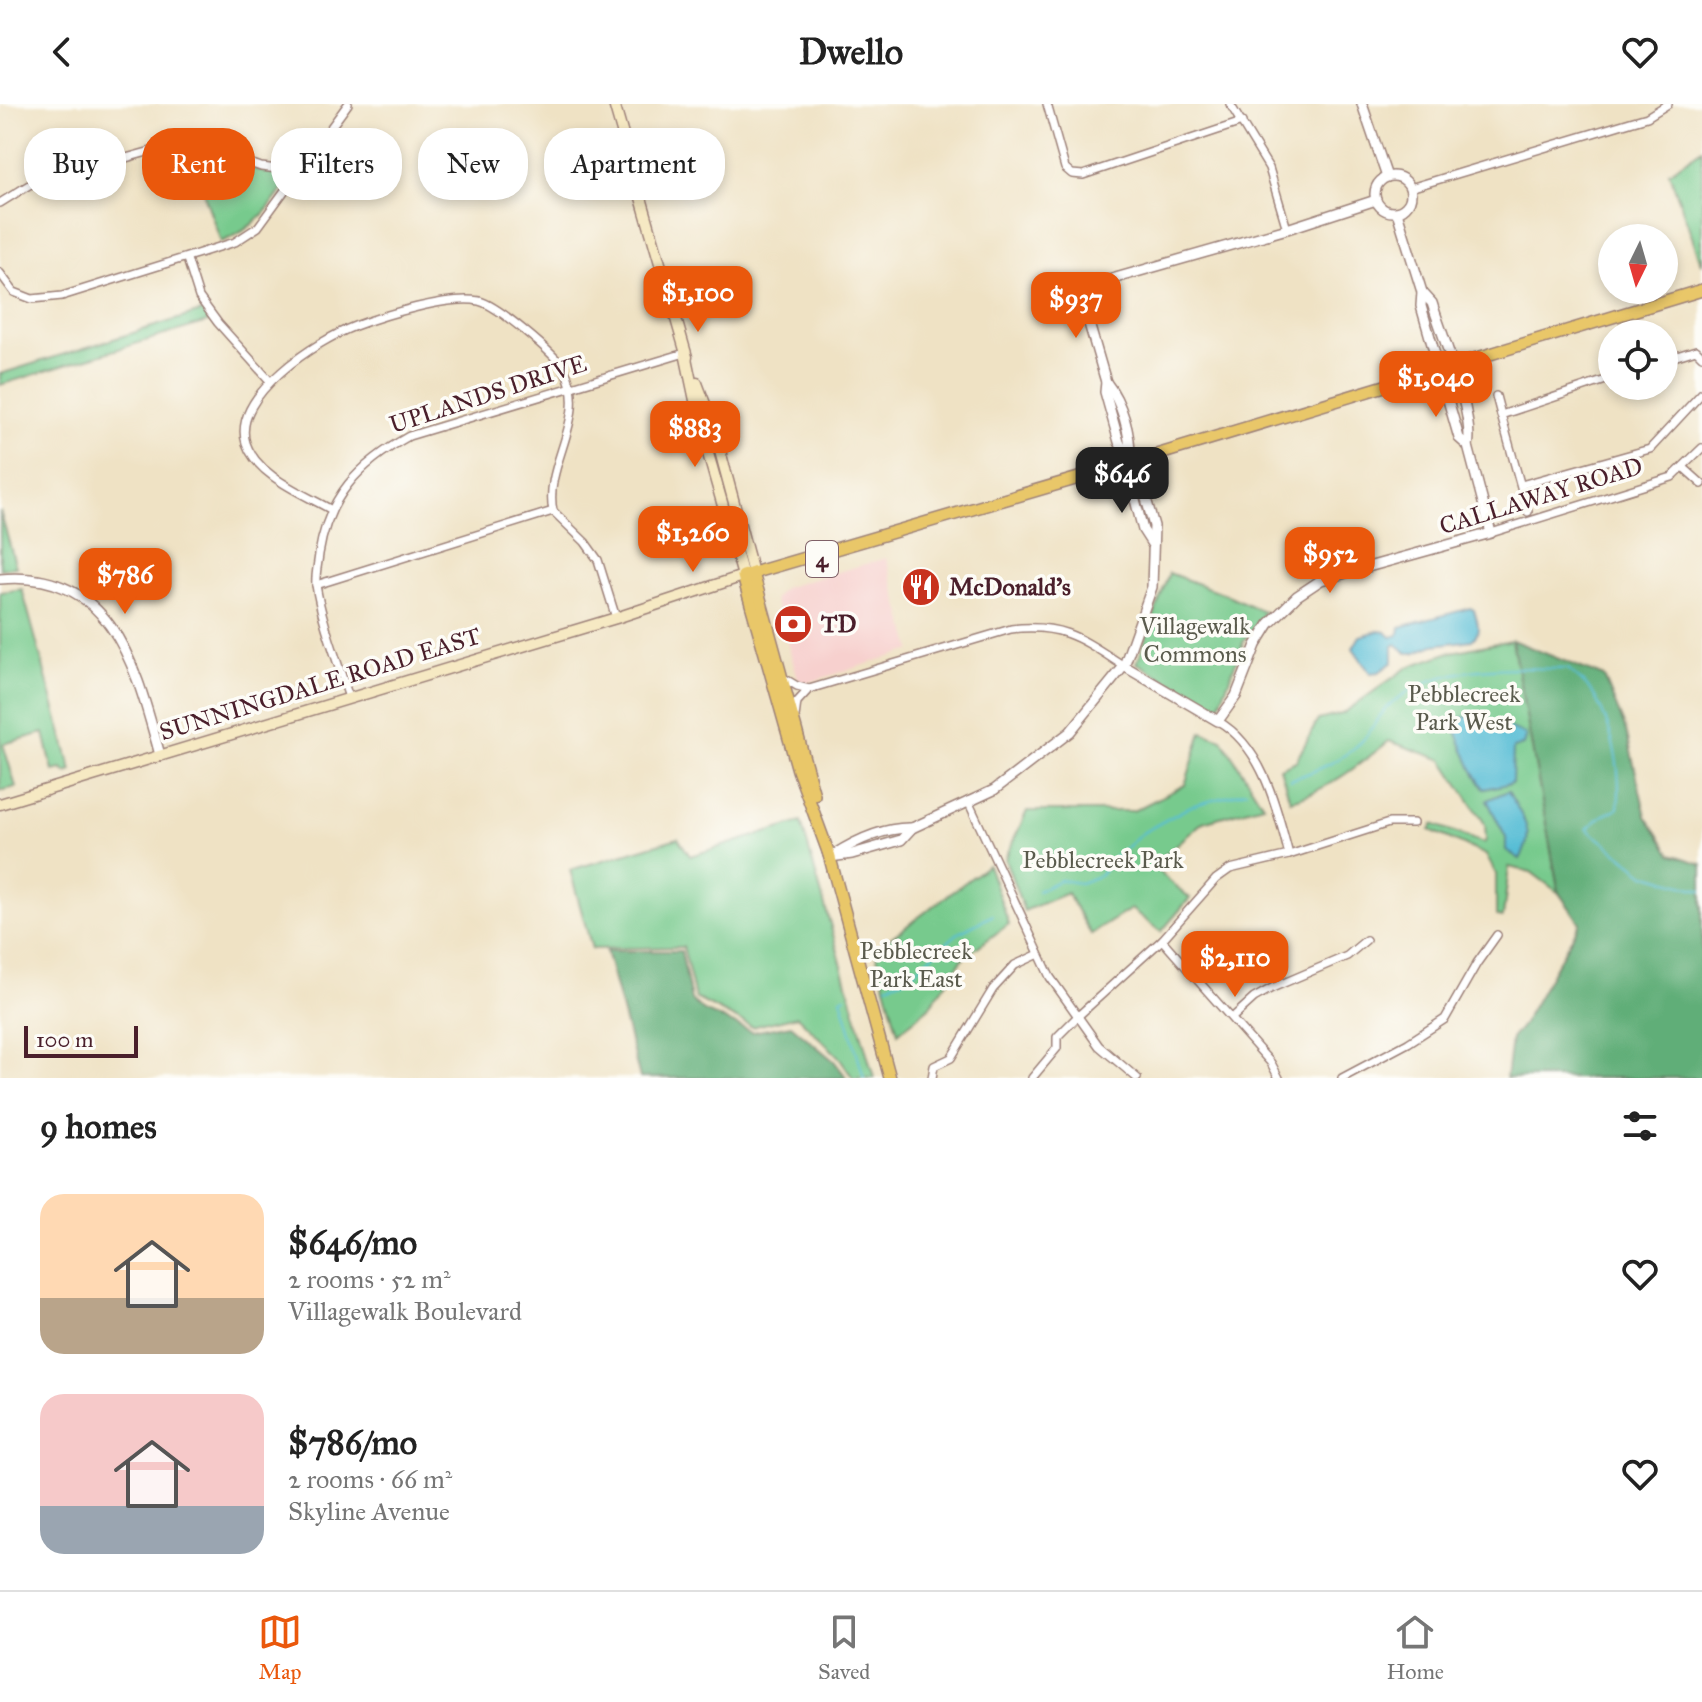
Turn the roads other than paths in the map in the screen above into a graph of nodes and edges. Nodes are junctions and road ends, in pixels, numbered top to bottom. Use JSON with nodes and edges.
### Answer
{"nodes":[{"id":1,"x":348,"y":104,"type":"edge"},
{"id":2,"x":614,"y":104,"type":"edge"},
{"id":3,"x":1047,"y":104,"type":"edge"},
{"id":4,"x":1230,"y":104,"type":"edge"},
{"id":5,"x":1362,"y":104,"type":"edge"},
{"id":6,"x":1668,"y":104,"type":"edge"},
{"id":7,"x":1242,"y":122,"type":"junction"},
{"id":8,"x":331,"y":128,"type":"edge"},
{"id":9,"x":271,"y":168,"type":"edge"},
{"id":10,"x":1387,"y":177,"type":"junction"},
{"id":11,"x":1410,"y":188,"type":"junction"},
{"id":12,"x":278,"y":200,"type":"edge"},
{"id":13,"x":1376,"y":200,"type":"junction"},
{"id":14,"x":0,"y":203,"type":"edge"},
{"id":15,"x":1397,"y":212,"type":"junction"},
{"id":16,"x":1287,"y":229,"type":"junction"},
{"id":17,"x":187,"y":259,"type":"junction"},
{"id":18,"x":0,"y":273,"type":"edge"},
{"id":19,"x":1079,"y":289,"type":"junction"},
{"id":20,"x":1702,"y":290,"type":"edge"},
{"id":21,"x":1422,"y":292,"type":"junction"},
{"id":22,"x":1049,"y":297,"type":"dead end"},
{"id":23,"x":685,"y":353,"type":"junction"},
{"id":24,"x":1678,"y":356,"type":"edge"},
{"id":25,"x":1702,"y":356,"type":"edge"},
{"id":26,"x":1452,"y":365,"type":"junction"},
{"id":27,"x":1439,"y":370,"type":"junction"},
{"id":28,"x":270,"y":381,"type":"junction"},
{"id":29,"x":1598,"y":383,"type":"edge"},
{"id":30,"x":570,"y":385,"type":"junction"},
{"id":31,"x":1702,"y":393,"type":"edge"},
{"id":32,"x":1496,"y":396,"type":"dead end"},
{"id":33,"x":1501,"y":415,"type":"junction"},
{"id":34,"x":1468,"y":446,"type":"junction"},
{"id":35,"x":1702,"y":448,"type":"edge"},
{"id":36,"x":1130,"y":463,"type":"junction"},
{"id":37,"x":1683,"y":467,"type":"junction"},
{"id":38,"x":1702,"y":484,"type":"edge"},
{"id":39,"x":1521,"y":485,"type":"junction"},
{"id":40,"x":330,"y":509,"type":"junction"},
{"id":41,"x":553,"y":511,"type":"junction"},
{"id":42,"x":1528,"y":512,"type":"dead end"},
{"id":43,"x":1491,"y":533,"type":"junction"},
{"id":44,"x":749,"y":578,"type":"junction"},
{"id":45,"x":0,"y":579,"type":"edge"},
{"id":46,"x":316,"y":585,"type":"junction"},
{"id":47,"x":616,"y":618,"type":"junction"},
{"id":48,"x":1124,"y":666,"type":"junction"},
{"id":49,"x":782,"y":676,"type":"junction"},
{"id":50,"x":809,"y":689,"type":"junction"},
{"id":51,"x":349,"y":698,"type":"junction"},
{"id":52,"x":794,"y":720,"type":"junction"},
{"id":53,"x":1218,"y":721,"type":"junction"},
{"id":54,"x":160,"y":755,"type":"junction"},
{"id":55,"x":968,"y":801,"type":"junction"},
{"id":56,"x":0,"y":804,"type":"edge"},
{"id":57,"x":1413,"y":823,"type":"dead end"},
{"id":58,"x":1289,"y":855,"type":"junction"},
{"id":59,"x":830,"y":857,"type":"junction"},
{"id":60,"x":1497,"y":935,"type":"dead end"},
{"id":61,"x":1162,"y":940,"type":"junction"},
{"id":62,"x":1366,"y":940,"type":"dead end"},
{"id":63,"x":1039,"y":954,"type":"junction"},
{"id":64,"x":1077,"y":1017,"type":"junction"},
{"id":65,"x":1232,"y":1018,"type":"junction"},
{"id":66,"x":890,"y":1078,"type":"edge"},
{"id":67,"x":932,"y":1078,"type":"edge"},
{"id":68,"x":1032,"y":1078,"type":"edge"},
{"id":69,"x":1137,"y":1078,"type":"edge"},
{"id":70,"x":1279,"y":1078,"type":"edge"},
{"id":71,"x":1342,"y":1078,"type":"edge"}],
"edges":[{"from":1,"to":8,"type":"street"},
{"from":2,"to":23,"type":"main road"},
{"from":3,"to":7,"type":"street"},
{"from":4,"to":7,"type":"street"},
{"from":5,"to":10,"type":"street"},
{"from":6,"to":11,"type":"street"},
{"from":7,"to":16,"type":"street"},
{"from":9,"to":14,"type":"street"},
{"from":10,"to":11,"type":"street"},
{"from":10,"to":13,"type":"street"},
{"from":11,"to":15,"type":"street"},
{"from":12,"to":17,"type":"street"},
{"from":13,"to":15,"type":"street"},
{"from":13,"to":16,"type":"street"},
{"from":15,"to":21,"type":"street"},
{"from":16,"to":19,"type":"street"},
{"from":17,"to":18,"type":"street"},
{"from":17,"to":28,"type":"street"},
{"from":19,"to":22,"type":"street"},
{"from":19,"to":36,"type":"street"},
{"from":20,"to":26,"type":"main road","number":"4"},
{"from":21,"to":26,"type":"street"},
{"from":21,"to":27,"type":"street"},
{"from":23,"to":30,"type":"street","name":"UPLANDS DRIVE"},
{"from":23,"to":44,"type":"main road"},
{"from":24,"to":25,"type":"street"},
{"from":26,"to":27,"type":"main road","number":"4"},
{"from":26,"to":34,"type":"street"},
{"from":27,"to":34,"type":"street"},
{"from":27,"to":36,"type":"main road","number":"4"},
{"from":28,"to":30,"type":"street"},
{"from":28,"to":40,"type":"street"},
{"from":29,"to":33,"type":"street"},
{"from":30,"to":40,"type":"street","name":"UPLANDS DRIVE"},
{"from":30,"to":41,"type":"street"},
{"from":31,"to":39,"type":"street"},
{"from":32,"to":33,"type":"street"},
{"from":33,"to":39,"type":"street"},
{"from":34,"to":43,"type":"street"},
{"from":35,"to":37,"type":"street","name":"CALLAWAY ROAD"},
{"from":36,"to":44,"type":"main road","number":"4"},
{"from":36,"to":48,"type":"street"},
{"from":37,"to":38,"type":"street"},
{"from":37,"to":43,"type":"street","name":"CALLAWAY ROAD"},
{"from":39,"to":42,"type":"street"},
{"from":40,"to":46,"type":"street","name":"UPLANDS DRIVE"},
{"from":41,"to":46,"type":"street"},
{"from":41,"to":47,"type":"street"},
{"from":43,"to":53,"type":"street","name":"CALLAWAY ROAD"},
{"from":44,"to":47,"type":"main road","name":"SUNNINGDALE ROAD EAST"},
{"from":44,"to":49,"type":"main road"},
{"from":44,"to":59,"type":"main road"},
{"from":45,"to":54,"type":"street"},
{"from":46,"to":51,"type":"street","name":"UPLANDS DRIVE"},
{"from":47,"to":51,"type":"main road","name":"SUNNINGDALE ROAD EAST"},
{"from":48,"to":50,"type":"street"},
{"from":48,"to":53,"type":"street"},
{"from":48,"to":55,"type":"street"},
{"from":49,"to":50,"type":"street"},
{"from":49,"to":52,"type":"main road"},
{"from":50,"to":52,"type":"street"},
{"from":51,"to":54,"type":"main road","name":"SUNNINGDALE ROAD EAST"},
{"from":52,"to":59,"type":"main road"},
{"from":53,"to":58,"type":"street"},
{"from":54,"to":56,"type":"main road","name":"SUNNINGDALE ROAD EAST"},
{"from":55,"to":59,"type":"street"},
{"from":55,"to":63,"type":"street"},
{"from":57,"to":58,"type":"street"},
{"from":58,"to":61,"type":"street"},
{"from":59,"to":66,"type":"main road"},
{"from":60,"to":71,"type":"street"},
{"from":61,"to":64,"type":"street"},
{"from":61,"to":65,"type":"street"},
{"from":62,"to":65,"type":"street"},
{"from":63,"to":64,"type":"street"},
{"from":63,"to":67,"type":"street"},
{"from":64,"to":68,"type":"street"},
{"from":64,"to":69,"type":"street"},
{"from":65,"to":70,"type":"street"}]}
